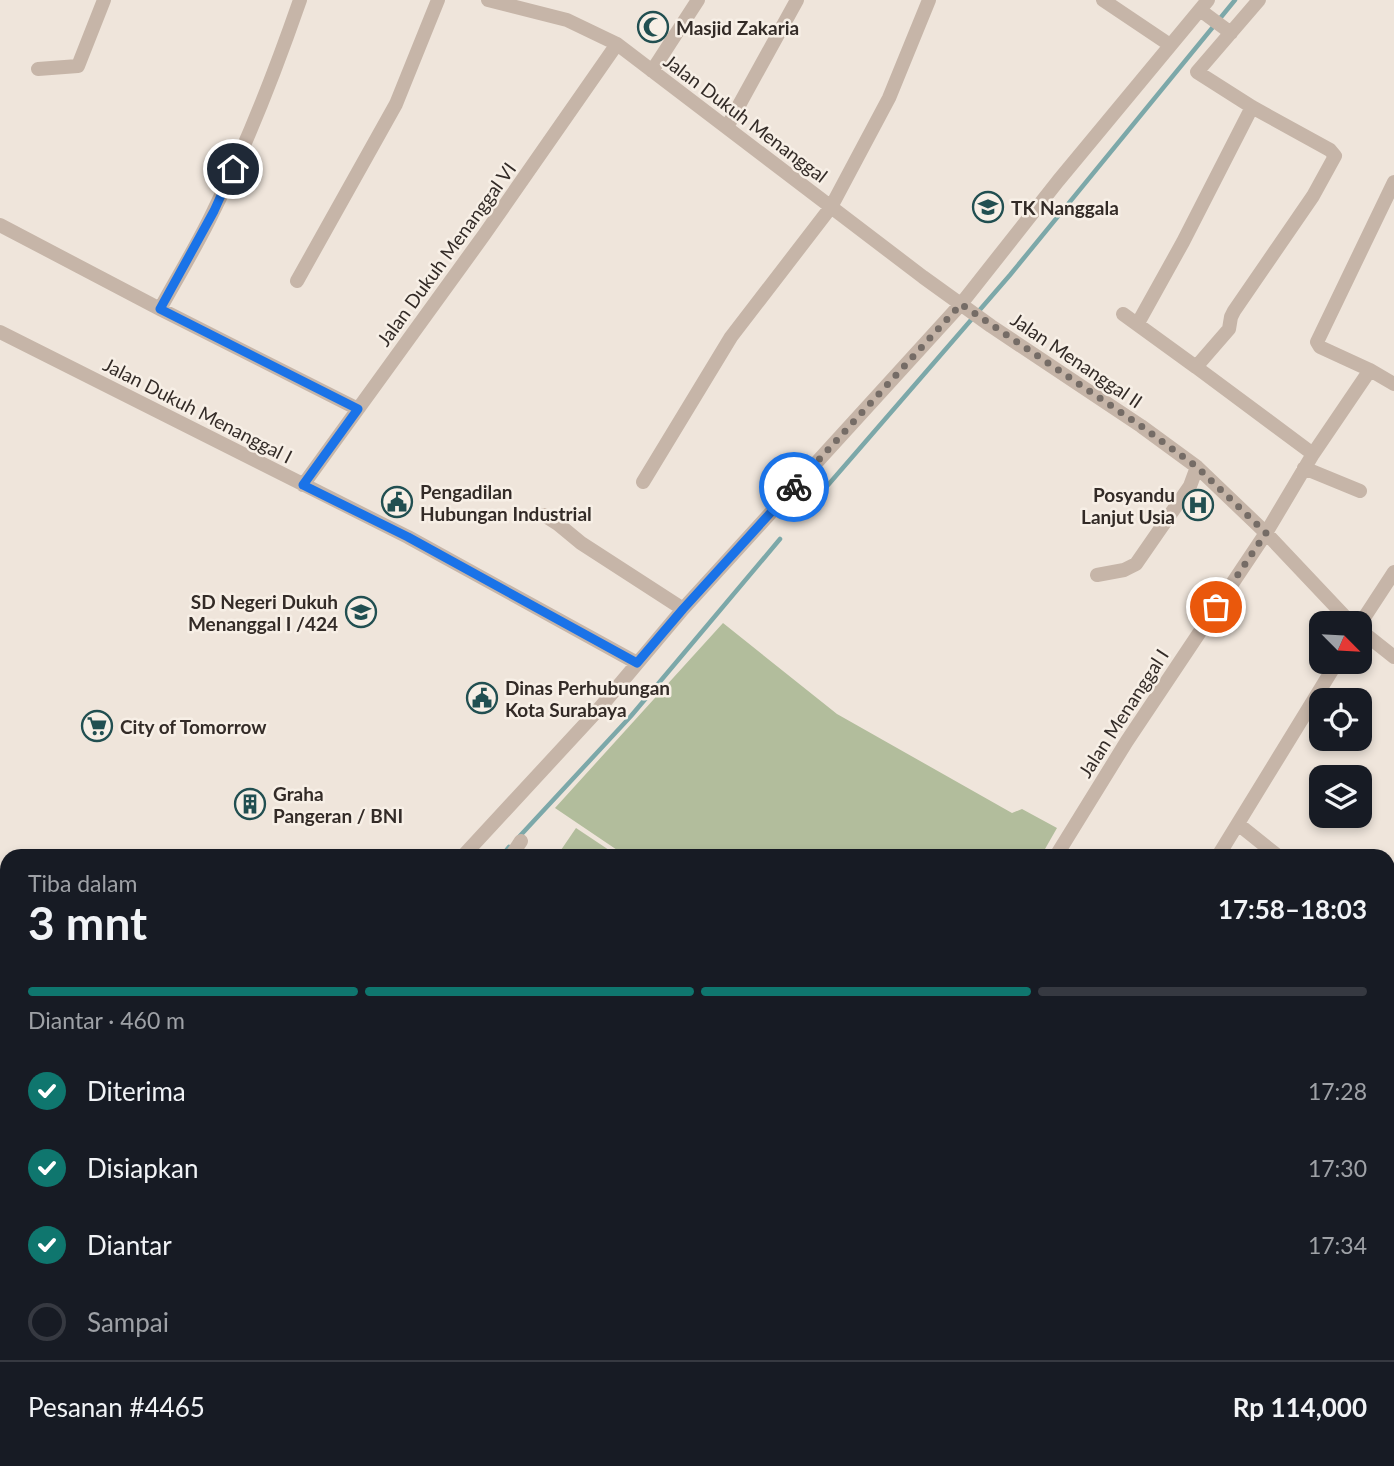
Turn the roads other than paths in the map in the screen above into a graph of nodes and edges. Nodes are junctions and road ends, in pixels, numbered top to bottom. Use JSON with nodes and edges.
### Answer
{"nodes":[{"id":1,"x":104,"y":0,"type":"edge"},
{"id":2,"x":300,"y":0,"type":"edge"},
{"id":3,"x":438,"y":0,"type":"edge"},
{"id":4,"x":488,"y":0,"type":"edge"},
{"id":5,"x":698,"y":0,"type":"edge"},
{"id":6,"x":797,"y":0,"type":"edge"},
{"id":7,"x":929,"y":0,"type":"edge"},
{"id":8,"x":1103,"y":0,"type":"edge"},
{"id":9,"x":1259,"y":0,"type":"edge"},
{"id":10,"x":530,"y":6,"type":"edge"},
{"id":11,"x":1203,"y":7,"type":"edge"},
{"id":12,"x":1227,"y":30,"type":"junction"},
{"id":13,"x":617,"y":44,"type":"junction"},
{"id":14,"x":1170,"y":45,"type":"junction"},
{"id":15,"x":655,"y":67,"type":"junction"},
{"id":16,"x":38,"y":69,"type":"dead end"},
{"id":17,"x":1252,"y":107,"type":"junction"},
{"id":18,"x":727,"y":127,"type":"junction"},
{"id":19,"x":1394,"y":181,"type":"edge"},
{"id":20,"x":831,"y":207,"type":"junction"},
{"id":21,"x":0,"y":225,"type":"edge"},
{"id":22,"x":297,"y":281,"type":"dead end"},
{"id":23,"x":967,"y":308,"type":"junction"},
{"id":24,"x":160,"y":309,"type":"junction"},
{"id":25,"x":1123,"y":314,"type":"dead end"},
{"id":26,"x":1139,"y":323,"type":"junction"},
{"id":27,"x":0,"y":332,"type":"edge"},
{"id":28,"x":1196,"y":367,"type":"junction"},
{"id":29,"x":1370,"y":370,"type":"junction"},
{"id":30,"x":1394,"y":384,"type":"edge"},
{"id":31,"x":358,"y":409,"type":"junction"},
{"id":32,"x":1313,"y":454,"type":"junction"},
{"id":33,"x":1197,"y":467,"type":"junction"},
{"id":34,"x":1304,"y":468,"type":"junction"},
{"id":35,"x":643,"y":482,"type":"dead end"},
{"id":36,"x":303,"y":485,"type":"junction"},
{"id":37,"x":1360,"y":491,"type":"dead end"},
{"id":38,"x":544,"y":515,"type":"dead end"},
{"id":39,"x":1266,"y":533,"type":"junction"},
{"id":40,"x":1394,"y":572,"type":"edge"},
{"id":41,"x":1097,"y":575,"type":"dead end"},
{"id":42,"x":683,"y":609,"type":"junction"},
{"id":43,"x":1340,"y":611,"type":"edge"},
{"id":44,"x":1368,"y":611,"type":"edge"},
{"id":45,"x":1372,"y":640,"type":"edge"},
{"id":46,"x":1394,"y":657,"type":"edge"},
{"id":47,"x":637,"y":663,"type":"junction"},
{"id":48,"x":1330,"y":674,"type":"edge"},
{"id":49,"x":1238,"y":824,"type":"junction"},
{"id":50,"x":521,"y":841,"type":"dead end"},
{"id":51,"x":469,"y":849,"type":"edge"},
{"id":52,"x":516,"y":849,"type":"edge"},
{"id":53,"x":1060,"y":849,"type":"edge"},
{"id":54,"x":1223,"y":849,"type":"edge"},
{"id":55,"x":1269,"y":849,"type":"edge"}],
"edges":[{"from":1,"to":16,"type":"street"},
{"from":2,"to":24,"type":"street"},
{"from":3,"to":22,"type":"street"},
{"from":4,"to":10,"type":"street","name":"Jalan Dukuh Menanggal"},
{"from":5,"to":15,"type":"street"},
{"from":6,"to":18,"type":"street"},
{"from":7,"to":20,"type":"street"},
{"from":8,"to":14,"type":"street"},
{"from":9,"to":12,"type":"street"},
{"from":10,"to":13,"type":"street","name":"Jalan Dukuh Menanggal"},
{"from":11,"to":12,"type":"street"},
{"from":11,"to":14,"type":"street"},
{"from":12,"to":17,"type":"street"},
{"from":13,"to":15,"type":"street","name":"Jalan Dukuh Menanggal"},
{"from":13,"to":31,"type":"street","name":"Jalan Dukuh Menanggal VI"},
{"from":14,"to":23,"type":"street"},
{"from":15,"to":18,"type":"street","name":"Jalan Dukuh Menanggal"},
{"from":17,"to":26,"type":"street"},
{"from":17,"to":28,"type":"street"},
{"from":18,"to":20,"type":"street","name":"Jalan Dukuh Menanggal"},
{"from":19,"to":29,"type":"street"},
{"from":20,"to":23,"type":"street","name":"Jalan Dukuh Menanggal"},
{"from":20,"to":35,"type":"street"},
{"from":21,"to":24,"type":"street"},
{"from":23,"to":33,"type":"street","name":"Jalan Menanggal II"},
{"from":23,"to":42,"type":"street"},
{"from":24,"to":31,"type":"street"},
{"from":25,"to":26,"type":"street"},
{"from":26,"to":28,"type":"street"},
{"from":27,"to":36,"type":"street","name":"Jalan Dukuh Menanggal I"},
{"from":28,"to":32,"type":"street"},
{"from":29,"to":30,"type":"street"},
{"from":29,"to":32,"type":"street","name":"Jalan Menanggal I"},
{"from":31,"to":36,"type":"street","name":"Jalan Dukuh Menanggal VI"},
{"from":32,"to":34,"type":"street","name":"Jalan Menanggal I"},
{"from":33,"to":39,"type":"street","name":"Jalan Menanggal II"},
{"from":33,"to":41,"type":"street"},
{"from":34,"to":37,"type":"street"},
{"from":34,"to":39,"type":"street","name":"Jalan Menanggal I"},
{"from":36,"to":47,"type":"street","name":"Jalan Dukuh Menanggal I"},
{"from":38,"to":42,"type":"street"},
{"from":39,"to":43,"type":"street","name":"Jalan Menanggal II"},
{"from":39,"to":53,"type":"street","name":"Jalan Menanggal I"},
{"from":40,"to":44,"type":"street"},
{"from":42,"to":47,"type":"street"},
{"from":45,"to":46,"type":"street"},
{"from":47,"to":51,"type":"street"},
{"from":48,"to":49,"type":"street"},
{"from":49,"to":54,"type":"street"},
{"from":49,"to":55,"type":"street"},
{"from":50,"to":52,"type":"street"}]}
